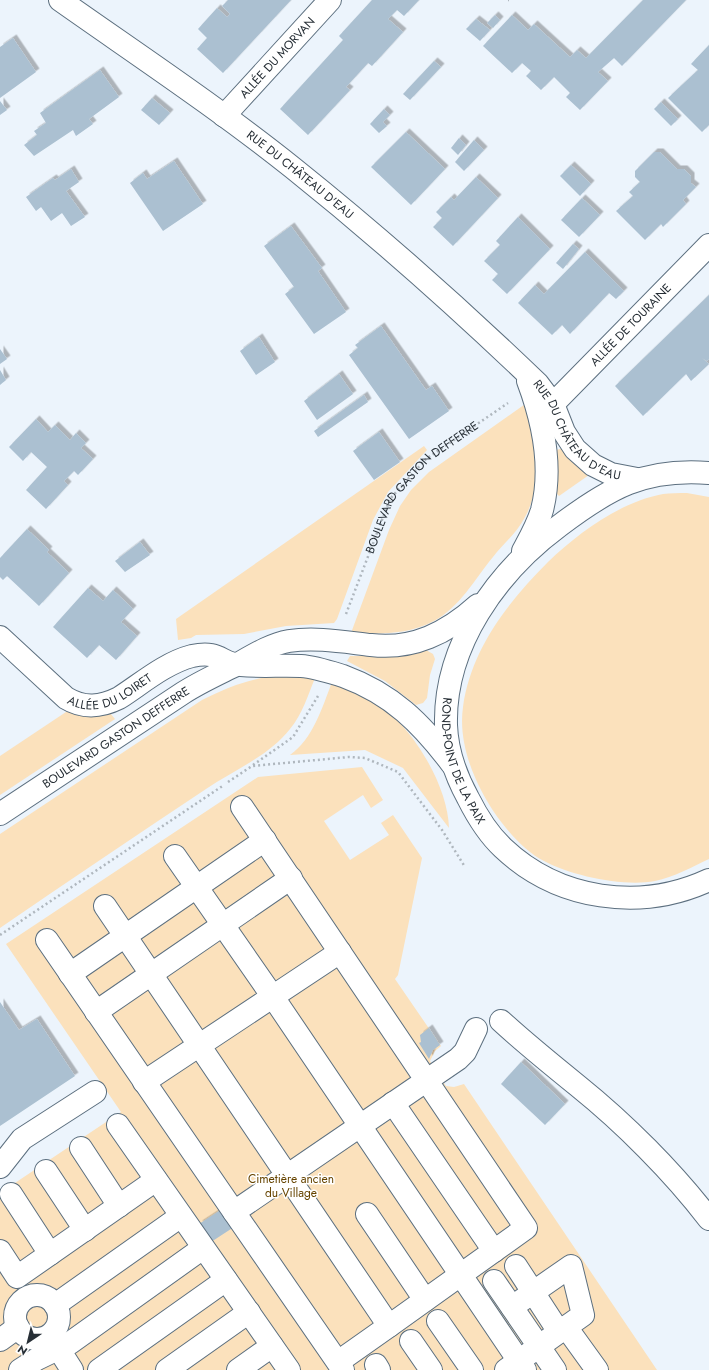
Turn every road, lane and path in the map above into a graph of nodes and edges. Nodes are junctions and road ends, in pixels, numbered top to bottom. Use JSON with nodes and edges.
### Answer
{"nodes":[{"id":1,"x":60,"y":0,"type":"edge"},
{"id":2,"x":330,"y":0,"type":"edge"},
{"id":3,"x":224,"y":116,"type":"junction"},
{"id":4,"x":709,"y":245,"type":"edge"},
{"id":5,"x":524,"y":370,"type":"junction"},
{"id":6,"x":553,"y":404,"type":"junction"},
{"id":7,"x":709,"y":474,"type":"edge"},
{"id":8,"x":637,"y":479,"type":"junction"},
{"id":9,"x":516,"y":563,"type":"junction"},
{"id":10,"x":492,"y":592,"type":"junction"},
{"id":11,"x":345,"y":620,"type":"dead end"},
{"id":12,"x":0,"y":637,"type":"edge"},
{"id":13,"x":235,"y":665,"type":"junction"},
{"id":14,"x":321,"y":691,"type":"dead end"},
{"id":15,"x":252,"y":766,"type":"dead end"},
{"id":16,"x":454,"y":766,"type":"junction"},
{"id":17,"x":242,"y":807,"type":"dead end"},
{"id":18,"x":0,"y":814,"type":"edge"},
{"id":19,"x":265,"y":840,"type":"junction"},
{"id":20,"x":175,"y":856,"type":"dead end"},
{"id":21,"x":291,"y":878,"type":"junction"},
{"id":22,"x":704,"y":883,"type":"edge"},
{"id":23,"x":196,"y":887,"type":"junction"},
{"id":24,"x":105,"y":906,"type":"dead end"},
{"id":25,"x":223,"y":925,"type":"junction"},
{"id":26,"x":125,"y":936,"type":"junction"},
{"id":27,"x":47,"y":940,"type":"dead end"},
{"id":28,"x":340,"y":952,"type":"junction"},
{"id":29,"x":70,"y":974,"type":"junction"},
{"id":30,"x":152,"y":974,"type":"junction"},
{"id":31,"x":273,"y":997,"type":"junction"},
{"id":32,"x":96,"y":1012,"type":"junction"},
{"id":33,"x":501,"y":1021,"type":"dead end"},
{"id":34,"x":476,"y":1029,"type":"dead end"},
{"id":35,"x":200,"y":1045,"type":"junction"},
{"id":36,"x":427,"y":1080,"type":"junction"},
{"id":37,"x":144,"y":1082,"type":"junction"},
{"id":38,"x":95,"y":1092,"type":"dead end"},
{"id":39,"x":393,"y":1103,"type":"junction"},
{"id":40,"x":118,"y":1125,"type":"dead end"},
{"id":41,"x":360,"y":1126,"type":"junction"},
{"id":42,"x":81,"y":1148,"type":"dead end"},
{"id":43,"x":0,"y":1167,"type":"edge"},
{"id":44,"x":46,"y":1171,"type":"dead end"},
{"id":45,"x":288,"y":1175,"type":"junction"},
{"id":46,"x":156,"y":1180,"type":"junction"},
{"id":47,"x":11,"y":1194,"type":"dead end"},
{"id":48,"x":119,"y":1206,"type":"junction"},
{"id":49,"x":234,"y":1212,"type":"junction"},
{"id":50,"x":366,"y":1214,"type":"dead end"},
{"id":51,"x":181,"y":1216,"type":"junction"},
{"id":52,"x":709,"y":1218,"type":"edge"},
{"id":53,"x":85,"y":1230,"type":"junction"},
{"id":54,"x":203,"y":1248,"type":"junction"},
{"id":55,"x":494,"y":1251,"type":"junction"},
{"id":56,"x":0,"y":1252,"type":"edge"},
{"id":57,"x":50,"y":1254,"type":"junction"},
{"id":58,"x":516,"y":1266,"type":"dead end"},
{"id":59,"x":460,"y":1275,"type":"junction"},
{"id":60,"x":17,"y":1277,"type":"junction"},
{"id":61,"x":226,"y":1280,"type":"junction"},
{"id":62,"x":494,"y":1281,"type":"dead end"},
{"id":63,"x":533,"y":1292,"type":"junction"},
{"id":64,"x":425,"y":1300,"type":"junction"},
{"id":65,"x":14,"y":1305,"type":"edge"},
{"id":66,"x":55,"y":1305,"type":"junction"},
{"id":67,"x":512,"y":1307,"type":"junction"},
{"id":68,"x":249,"y":1312,"type":"junction"},
{"id":69,"x":438,"y":1321,"type":"dead end"},
{"id":70,"x":389,"y":1326,"type":"junction"},
{"id":71,"x":18,"y":1328,"type":"junction"},
{"id":72,"x":562,"y":1329,"type":"junction"},
{"id":73,"x":0,"y":1340,"type":"edge"},
{"id":74,"x":411,"y":1340,"type":"dead end"},
{"id":75,"x":54,"y":1342,"type":"junction"},
{"id":76,"x":272,"y":1346,"type":"junction"},
{"id":77,"x":539,"y":1346,"type":"junction"},
{"id":78,"x":341,"y":1366,"type":"edge"},
{"id":79,"x":517,"y":1367,"type":"edge"},
{"id":80,"x":20,"y":1370,"type":"edge"},
{"id":81,"x":72,"y":1370,"type":"edge"},
{"id":82,"x":99,"y":1370,"type":"edge"},
{"id":83,"x":167,"y":1370,"type":"edge"},
{"id":84,"x":238,"y":1370,"type":"edge"},
{"id":85,"x":289,"y":1370,"type":"edge"},
{"id":86,"x":431,"y":1370,"type":"edge"},
{"id":87,"x":472,"y":1370,"type":"edge"},
{"id":88,"x":555,"y":1370,"type":"edge"},
{"id":89,"x":597,"y":1370,"type":"edge"}],
"edges":[{"from":1,"to":3,"type":"street","name":"RUE DU CHÂTEAU D'EAU"},
{"from":2,"to":3,"type":"street","name":"ALLÉE DU MORVAN"},
{"from":3,"to":5,"type":"street","name":"RUE DU CHÂTEAU D'EAU"},
{"from":4,"to":6,"type":"street","name":"ALLÉE DE TOURAINE"},
{"from":5,"to":6,"type":"street","name":"RUE DU CHÂTEAU D'EAU"},
{"from":5,"to":9,"type":"street","name":"RUE DU CHÂTEAU D'EAU"},
{"from":5,"to":11,"type":"path","name":"BOULEVARD GASTON DEFFERRE"},
{"from":6,"to":8,"type":"street","name":"RUE DU CHÂTEAU D'EAU"},
{"from":7,"to":8,"type":"street","name":"ROND-POINT DE LA PAIX"},
{"from":8,"to":9,"type":"street","name":"ROND-POINT DE LA PAIX"},
{"from":9,"to":10,"type":"street","name":"ROND-POINT DE LA PAIX"},
{"from":10,"to":13,"type":"street","name":"BOULEVARD GASTON DEFFERRE"},
{"from":10,"to":16,"type":"street","name":"ROND-POINT DE LA PAIX"},
{"from":12,"to":13,"type":"street","name":"ALLÉE DU LOIRET"},
{"from":13,"to":16,"type":"street","name":"BOULEVARD GASTON DEFFERRE"},
{"from":13,"to":18,"type":"street","name":"BOULEVARD GASTON DEFFERRE"},
{"from":14,"to":15,"type":"path"},
{"from":16,"to":22,"type":"street","name":"ROND-POINT DE LA PAIX"},
{"from":17,"to":19,"type":"street"},
{"from":19,"to":21,"type":"street"},
{"from":19,"to":23,"type":"street"},
{"from":20,"to":23,"type":"street"},
{"from":21,"to":25,"type":"street"},
{"from":21,"to":28,"type":"street"},
{"from":23,"to":25,"type":"street"},
{"from":23,"to":26,"type":"street"},
{"from":24,"to":26,"type":"street"},
{"from":25,"to":30,"type":"street"},
{"from":25,"to":31,"type":"street"},
{"from":26,"to":29,"type":"street"},
{"from":26,"to":30,"type":"street"},
{"from":27,"to":29,"type":"street"},
{"from":28,"to":31,"type":"street"},
{"from":28,"to":36,"type":"street"},
{"from":29,"to":32,"type":"street"},
{"from":30,"to":32,"type":"street"},
{"from":30,"to":35,"type":"street"},
{"from":31,"to":35,"type":"street"},
{"from":31,"to":41,"type":"street"},
{"from":32,"to":37,"type":"street"},
{"from":33,"to":52,"type":"street"},
{"from":34,"to":36,"type":"street"},
{"from":35,"to":37,"type":"street"},
{"from":35,"to":45,"type":"street"},
{"from":36,"to":39,"type":"street"},
{"from":36,"to":55,"type":"street"},
{"from":37,"to":49,"type":"street"},
{"from":38,"to":43,"type":"street"},
{"from":39,"to":41,"type":"street"},
{"from":39,"to":55,"type":"street"},
{"from":40,"to":46,"type":"street"},
{"from":41,"to":45,"type":"street"},
{"from":41,"to":59,"type":"street"},
{"from":42,"to":48,"type":"street"},
{"from":44,"to":53,"type":"street"},
{"from":45,"to":49,"type":"street"},
{"from":45,"to":70,"type":"street"},
{"from":46,"to":48,"type":"street"},
{"from":46,"to":51,"type":"street"},
{"from":47,"to":57,"type":"street"},
{"from":48,"to":53,"type":"street"},
{"from":49,"to":78,"type":"street"},
{"from":50,"to":64,"type":"street"},
{"from":51,"to":54,"type":"street"},
{"from":51,"to":66,"type":"street"},
{"from":53,"to":57,"type":"street"},
{"from":54,"to":61,"type":"street"},
{"from":54,"to":75,"type":"street"},
{"from":55,"to":59,"type":"street"},
{"from":56,"to":60,"type":"street"},
{"from":57,"to":60,"type":"street"},
{"from":58,"to":63,"type":"street"},
{"from":59,"to":64,"type":"street"},
{"from":59,"to":79,"type":"street"},
{"from":60,"to":65,"type":"street"},
{"from":61,"to":68,"type":"street"},
{"from":61,"to":82,"type":"street"},
{"from":62,"to":67,"type":"street"},
{"from":63,"to":67,"type":"street"},
{"from":63,"to":72,"type":"street"},
{"from":63,"to":72,"type":"street"},
{"from":64,"to":70,"type":"street"},
{"from":65,"to":66,"type":"street"},
{"from":65,"to":71,"type":"street"},
{"from":66,"to":75,"type":"street"},
{"from":67,"to":77,"type":"street"},
{"from":68,"to":76,"type":"street"},
{"from":68,"to":83,"type":"street"},
{"from":69,"to":87,"type":"street"},
{"from":70,"to":78,"type":"street"},
{"from":71,"to":73,"type":"street"},
{"from":71,"to":75,"type":"street"},
{"from":72,"to":77,"type":"street"},
{"from":72,"to":89,"type":"street"},
{"from":74,"to":86,"type":"street"},
{"from":75,"to":80,"type":"street"},
{"from":75,"to":81,"type":"street"},
{"from":76,"to":84,"type":"street"},
{"from":76,"to":85,"type":"street"},
{"from":77,"to":79,"type":"street"},
{"from":77,"to":88,"type":"street"}]}
